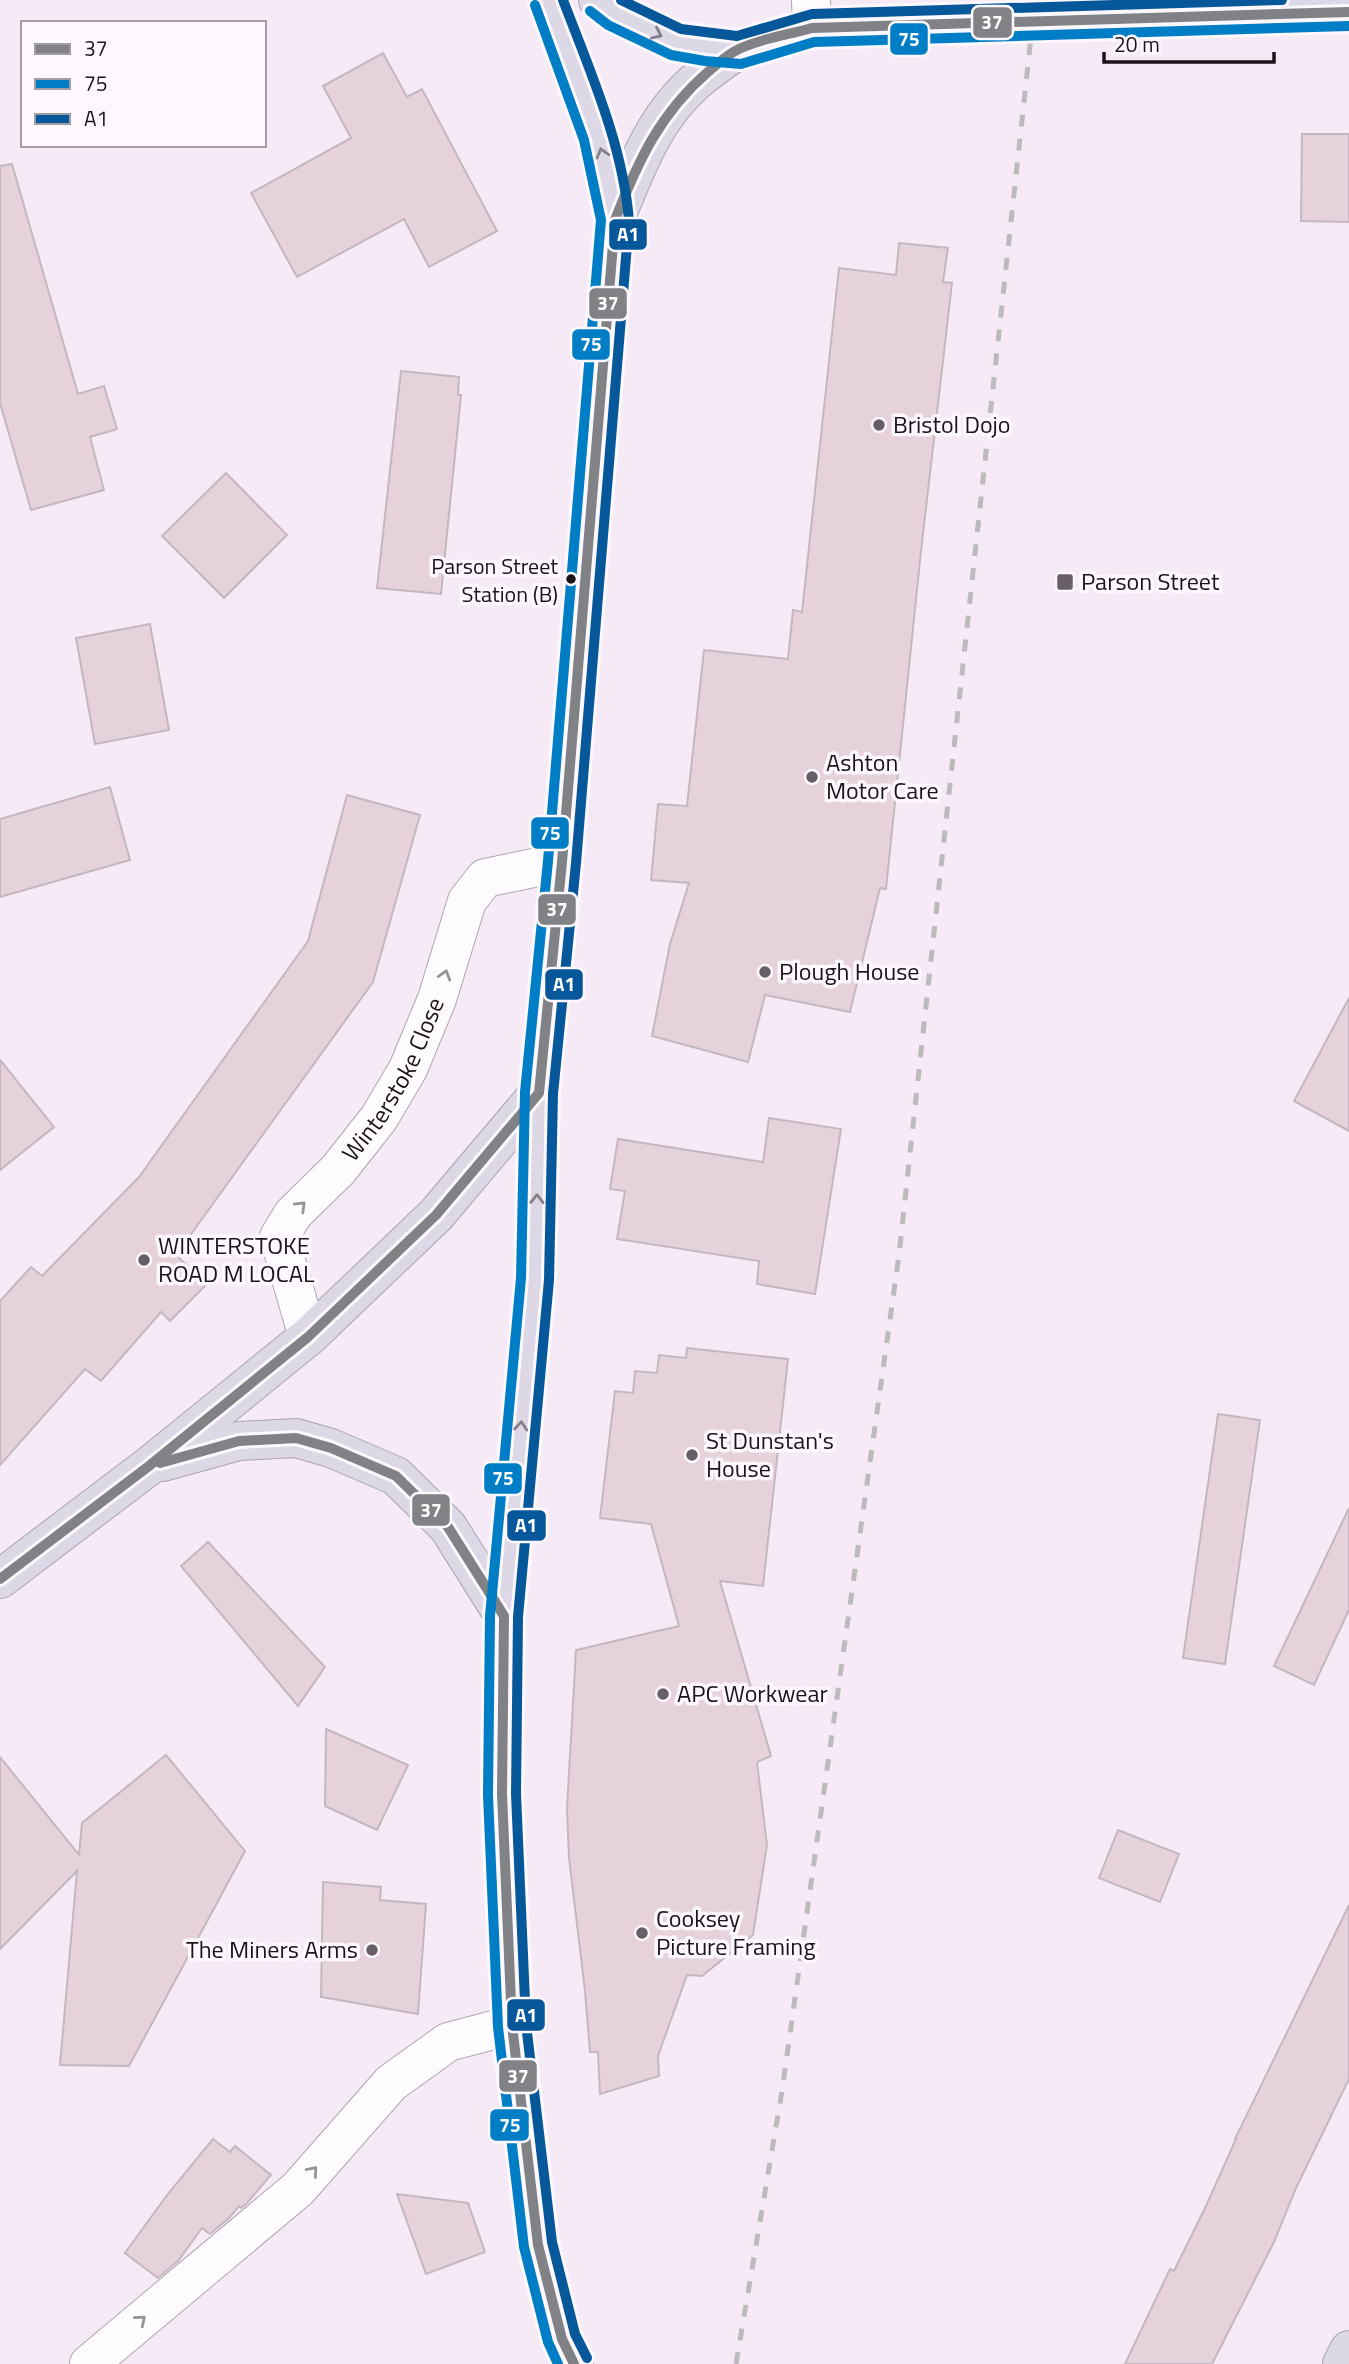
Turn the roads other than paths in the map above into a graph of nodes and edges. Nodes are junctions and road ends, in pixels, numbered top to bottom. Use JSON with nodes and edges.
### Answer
{"nodes":[{"id":1,"x":548,"y":0,"type":"edge"},
{"id":2,"x":598,"y":0,"type":"edge"},
{"id":3,"x":1349,"y":12,"type":"edge"},
{"id":4,"x":811,"y":14,"type":"edge"},
{"id":5,"x":738,"y":50,"type":"junction"},
{"id":6,"x":615,"y":220,"type":"junction"},
{"id":7,"x":562,"y":862,"type":"junction"},
{"id":8,"x":539,"y":1093,"type":"junction"},
{"id":9,"x":308,"y":1337,"type":"junction"},
{"id":10,"x":149,"y":1466,"type":"junction"},
{"id":11,"x":0,"y":1579,"type":"edge"},
{"id":12,"x":503,"y":1616,"type":"junction"},
{"id":13,"x":512,"y":2025,"type":"junction"},
{"id":14,"x":1349,"y":2350,"type":"edge"},
{"id":15,"x":89,"y":2364,"type":"edge"},
{"id":16,"x":574,"y":2364,"type":"edge"},
{"id":17,"x":1342,"y":2364,"type":"edge"}],
"edges":[{"from":6,"to":1,"type":"highway","one_way":true},
{"from":2,"to":5,"type":"highway","one_way":true},
{"from":3,"to":4,"type":"highway","bridge":true},
{"from":4,"to":5,"type":"highway"},
{"from":5,"to":6,"type":"highway"},
{"from":6,"to":7,"type":"highway"},
{"from":7,"to":8,"type":"highway"},
{"from":9,"to":7,"type":"street","name":"Winterstoke Close","one_way":true},
{"from":8,"to":9,"type":"highway"},
{"from":12,"to":8,"type":"highway","one_way":true},
{"from":9,"to":10,"type":"highway"},
{"from":10,"to":11,"type":"highway"},
{"from":10,"to":12,"type":"highway"},
{"from":12,"to":13,"type":"highway"},
{"from":15,"to":13,"type":"street","one_way":true},
{"from":13,"to":16,"type":"highway"},
{"from":14,"to":17,"type":"highway"}]}
